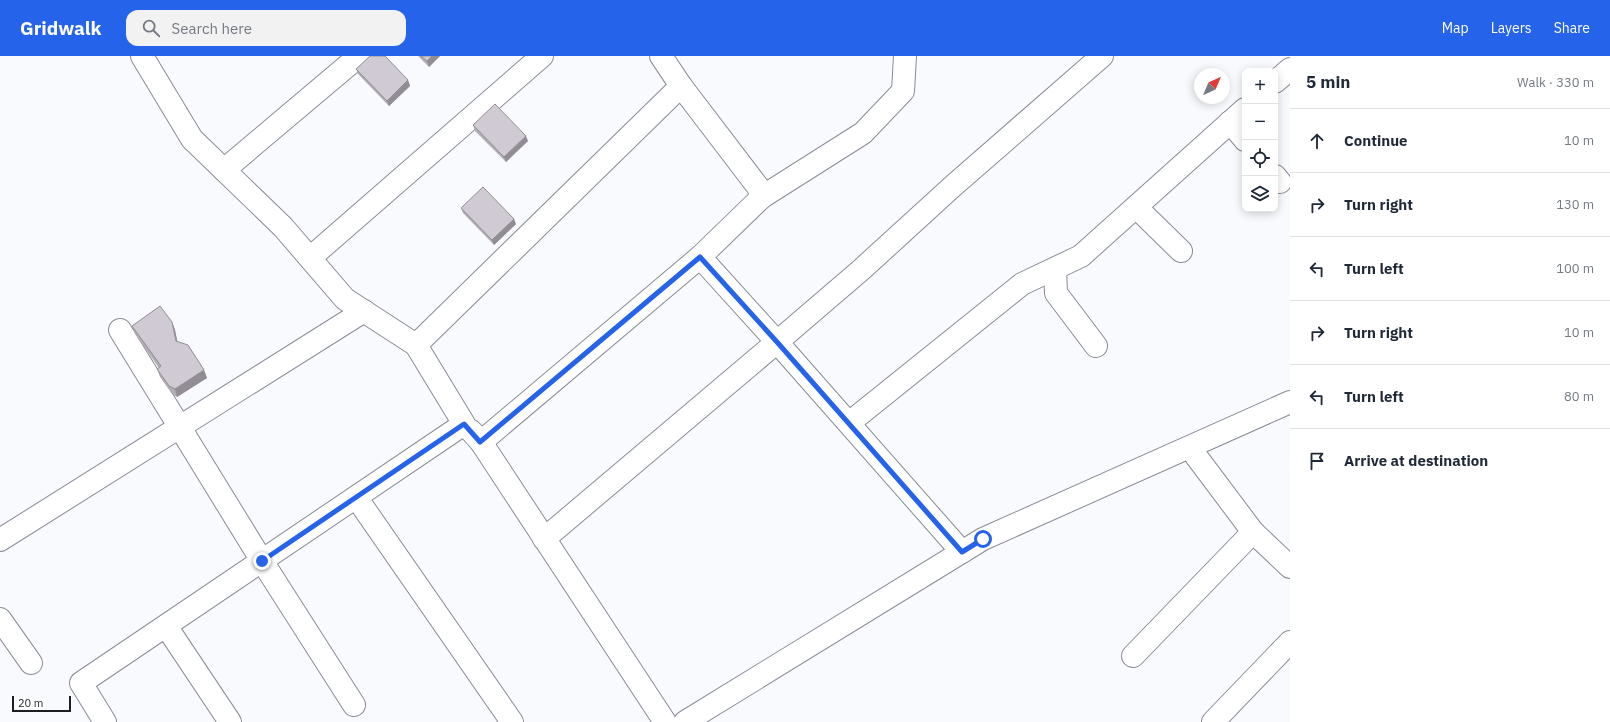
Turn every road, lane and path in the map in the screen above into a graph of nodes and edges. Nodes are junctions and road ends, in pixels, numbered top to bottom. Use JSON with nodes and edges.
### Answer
{"nodes":[{"id":1,"x":142,"y":56,"type":"edge"},
{"id":2,"x":359,"y":56,"type":"edge"},
{"id":3,"x":542,"y":56,"type":"edge"},
{"id":4,"x":661,"y":56,"type":"edge"},
{"id":5,"x":904,"y":56,"type":"edge"},
{"id":6,"x":1102,"y":56,"type":"edge"},
{"id":7,"x":1290,"y":69,"type":"edge"},
{"id":8,"x":1278,"y":79,"type":"edge"},
{"id":9,"x":681,"y":86,"type":"junction"},
{"id":10,"x":1238,"y":116,"type":"edge"},
{"id":11,"x":1242,"y":130,"type":"edge"},
{"id":12,"x":224,"y":170,"type":"junction"},
{"id":13,"x":762,"y":197,"type":"junction"},
{"id":14,"x":1136,"y":207,"type":"junction"},
{"id":15,"x":1181,"y":251,"type":"dead end"},
{"id":16,"x":700,"y":257,"type":"junction"},
{"id":17,"x":310,"y":258,"type":"junction"},
{"id":18,"x":1055,"y":268,"type":"junction"},
{"id":19,"x":364,"y":311,"type":"junction"},
{"id":20,"x":120,"y":330,"type":"dead end"},
{"id":21,"x":777,"y":342,"type":"junction"},
{"id":22,"x":416,"y":345,"type":"junction"},
{"id":23,"x":1096,"y":346,"type":"dead end"},
{"id":24,"x":1290,"y":402,"type":"edge"},
{"id":25,"x":849,"y":423,"type":"junction"},
{"id":26,"x":464,"y":424,"type":"junction"},
{"id":27,"x":179,"y":427,"type":"junction"},
{"id":28,"x":480,"y":442,"type":"junction"},
{"id":29,"x":1190,"y":448,"type":"junction"},
{"id":30,"x":356,"y":497,"type":"junction"},
{"id":31,"x":1253,"y":532,"type":"junction"},
{"id":32,"x":544,"y":539,"type":"junction"},
{"id":33,"x":0,"y":540,"type":"edge"},
{"id":34,"x":962,"y":552,"type":"junction"},
{"id":35,"x":262,"y":561,"type":"junction"},
{"id":36,"x":1290,"y":568,"type":"edge"},
{"id":37,"x":0,"y":619,"type":"edge"},
{"id":38,"x":166,"y":626,"type":"junction"},
{"id":39,"x":1290,"y":642,"type":"edge"},
{"id":40,"x":1133,"y":656,"type":"dead end"},
{"id":41,"x":32,"y":663,"type":"dead end"},
{"id":42,"x":354,"y":705,"type":"dead end"},
{"id":43,"x":105,"y":722,"type":"edge"},
{"id":44,"x":230,"y":722,"type":"edge"},
{"id":45,"x":512,"y":722,"type":"edge"},
{"id":46,"x":665,"y":722,"type":"edge"},
{"id":47,"x":685,"y":722,"type":"edge"},
{"id":48,"x":1213,"y":722,"type":"edge"}],
"edges":[{"from":1,"to":12,"type":"street"},
{"from":2,"to":12,"type":"street"},
{"from":3,"to":17,"type":"street"},
{"from":4,"to":9,"type":"street"},
{"from":5,"to":13,"type":"street"},
{"from":6,"to":21,"type":"street"},
{"from":7,"to":8,"type":"street"},
{"from":9,"to":13,"type":"street"},
{"from":9,"to":22,"type":"street"},
{"from":10,"to":11,"type":"street"},
{"from":10,"to":14,"type":"street"},
{"from":12,"to":17,"type":"street"},
{"from":13,"to":16,"type":"street"},
{"from":14,"to":15,"type":"street"},
{"from":14,"to":18,"type":"street"},
{"from":16,"to":21,"type":"street"},
{"from":16,"to":28,"type":"street"},
{"from":17,"to":19,"type":"street"},
{"from":18,"to":23,"type":"street"},
{"from":18,"to":25,"type":"street"},
{"from":19,"to":22,"type":"street"},
{"from":19,"to":27,"type":"street"},
{"from":20,"to":27,"type":"street"},
{"from":21,"to":25,"type":"street"},
{"from":21,"to":32,"type":"street"},
{"from":22,"to":26,"type":"street"},
{"from":24,"to":29,"type":"street"},
{"from":25,"to":34,"type":"street"},
{"from":26,"to":28,"type":"street"},
{"from":26,"to":30,"type":"street"},
{"from":27,"to":33,"type":"street"},
{"from":27,"to":35,"type":"street"},
{"from":28,"to":32,"type":"street"},
{"from":29,"to":31,"type":"street"},
{"from":29,"to":34,"type":"street"},
{"from":30,"to":35,"type":"street"},
{"from":30,"to":45,"type":"street"},
{"from":31,"to":36,"type":"street"},
{"from":31,"to":40,"type":"street"},
{"from":32,"to":46,"type":"street"},
{"from":34,"to":47,"type":"street"},
{"from":35,"to":38,"type":"street"},
{"from":35,"to":42,"type":"street"},
{"from":37,"to":41,"type":"street"},
{"from":38,"to":43,"type":"street"},
{"from":38,"to":44,"type":"street"},
{"from":39,"to":48,"type":"street"}]}
